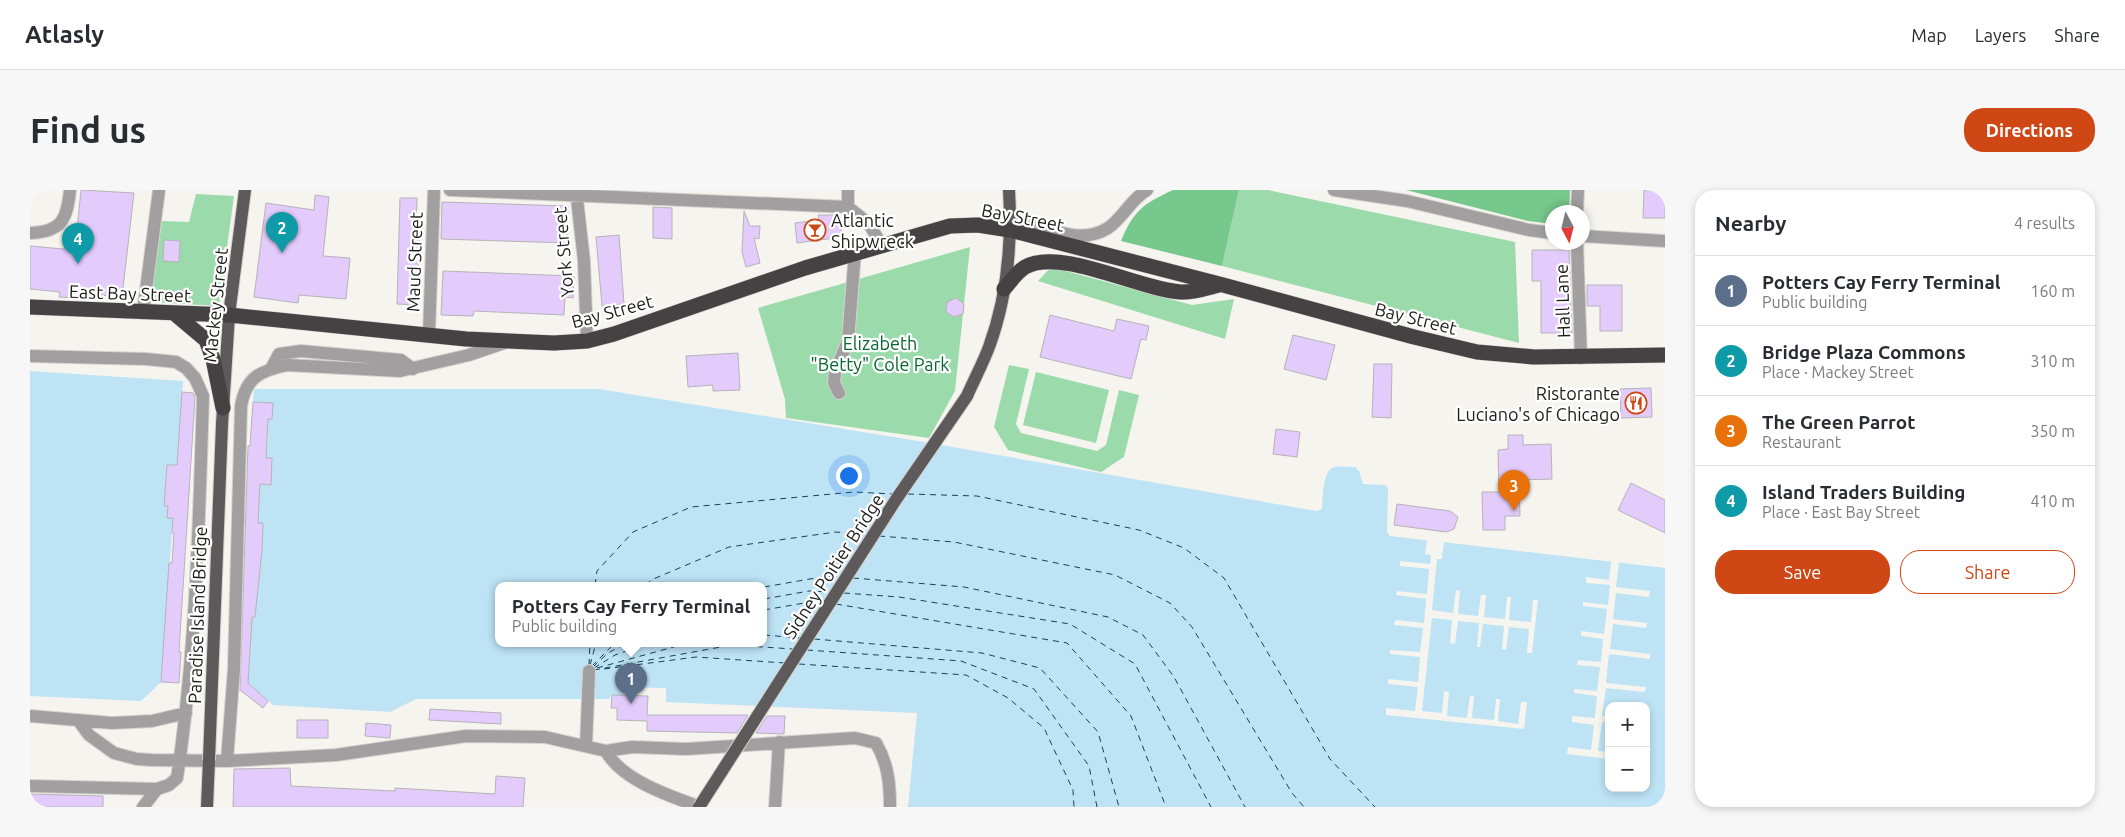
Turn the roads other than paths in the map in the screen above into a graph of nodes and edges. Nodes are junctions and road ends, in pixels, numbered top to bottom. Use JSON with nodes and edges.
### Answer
{"nodes":[{"id":1,"x":70,"y":190,"type":"edge"},
{"id":2,"x":159,"y":190,"type":"edge"},
{"id":3,"x":245,"y":190,"type":"edge"},
{"id":4,"x":434,"y":190,"type":"edge"},
{"id":5,"x":450,"y":190,"type":"edge"},
{"id":6,"x":1009,"y":190,"type":"edge"},
{"id":7,"x":1147,"y":190,"type":"edge"},
{"id":8,"x":1334,"y":190,"type":"edge"},
{"id":9,"x":1578,"y":190,"type":"edge"},
{"id":10,"x":850,"y":191,"type":"edge"},
{"id":11,"x":576,"y":192,"type":"edge"},
{"id":12,"x":1577,"y":205,"type":"edge"},
{"id":13,"x":848,"y":207,"type":"junction"},
{"id":14,"x":1010,"y":226,"type":"junction"},
{"id":15,"x":1545,"y":232,"type":"edge"},
{"id":16,"x":30,"y":233,"type":"edge"},
{"id":17,"x":1590,"y":236,"type":"edge"},
{"id":18,"x":1665,"y":241,"type":"edge"},
{"id":19,"x":881,"y":244,"type":"junction"},
{"id":20,"x":1577,"y":250,"type":"edge"},
{"id":21,"x":855,"y":252,"type":"junction"},
{"id":22,"x":1222,"y":285,"type":"junction"},
{"id":23,"x":1004,"y":289,"type":"junction"},
{"id":24,"x":30,"y":307,"type":"edge"},
{"id":25,"x":143,"y":312,"type":"junction"},
{"id":26,"x":175,"y":314,"type":"junction"},
{"id":27,"x":229,"y":315,"type":"junction"},
{"id":28,"x":428,"y":335,"type":"junction"},
{"id":29,"x":510,"y":341,"type":"junction"},
{"id":30,"x":587,"y":341,"type":"junction"},
{"id":31,"x":1665,"y":355,"type":"edge"},
{"id":32,"x":30,"y":356,"type":"edge"},
{"id":33,"x":1581,"y":358,"type":"junction"},
{"id":34,"x":838,"y":393,"type":"dead end"},
{"id":35,"x":223,"y":408,"type":"junction"},
{"id":36,"x":222,"y":424,"type":"joint"},
{"id":37,"x":589,"y":671,"type":"dead end"},
{"id":38,"x":186,"y":714,"type":"junction"},
{"id":39,"x":30,"y":716,"type":"edge"},
{"id":40,"x":78,"y":720,"type":"junction"},
{"id":41,"x":779,"y":742,"type":"junction"},
{"id":42,"x":586,"y":746,"type":"junction"},
{"id":43,"x":606,"y":751,"type":"junction"},
{"id":44,"x":180,"y":759,"type":"junction"},
{"id":45,"x":227,"y":761,"type":"junction"},
{"id":46,"x":30,"y":786,"type":"edge"},
{"id":47,"x":157,"y":789,"type":"junction"},
{"id":48,"x":143,"y":807,"type":"edge"},
{"id":49,"x":207,"y":807,"type":"edge"},
{"id":50,"x":699,"y":807,"type":"edge"},
{"id":51,"x":775,"y":807,"type":"edge"},
{"id":52,"x":890,"y":807,"type":"edge"}],
"edges":[{"from":1,"to":16,"type":"street"},
{"from":2,"to":25,"type":"street"},
{"from":3,"to":27,"type":"main road","name":"Mackey Street"},
{"from":4,"to":28,"type":"street","name":"Maud Street"},
{"from":5,"to":11,"type":"street"},
{"from":6,"to":14,"type":"main road"},
{"from":7,"to":14,"type":"street"},
{"from":8,"to":15,"type":"street"},
{"from":9,"to":12,"type":"street"},
{"from":10,"to":13,"type":"street"},
{"from":11,"to":13,"type":"street"},
{"from":11,"to":30,"type":"street","name":"York Street"},
{"from":13,"to":19,"type":"street"},
{"from":14,"to":19,"type":"highway","name":"Bay Street"},
{"from":14,"to":22,"type":"highway","name":"Bay Street"},
{"from":14,"to":23,"type":"main road"},
{"from":17,"to":18,"type":"street"},
{"from":19,"to":21,"type":"highway","name":"Bay Street"},
{"from":20,"to":33,"type":"street","name":"Hall Lane"},
{"from":21,"to":30,"type":"highway","name":"Bay Street"},
{"from":21,"to":34,"type":"street"},
{"from":22,"to":23,"type":"highway"},
{"from":22,"to":33,"type":"highway","name":"Bay Street"},
{"from":23,"to":50,"type":"main road","name":"Sidney Poitier Bridge","bridge":true},
{"from":24,"to":25,"type":"highway","name":"East Bay Street"},
{"from":25,"to":26,"type":"highway","name":"East Bay Street"},
{"from":26,"to":27,"type":"highway","name":"East Bay Street"},
{"from":26,"to":35,"type":"highway"},
{"from":27,"to":28,"type":"highway","name":"Bay Street"},
{"from":27,"to":35,"type":"main road","name":"Mackey Street"},
{"from":28,"to":29,"type":"highway","name":"Bay Street"},
{"from":29,"to":30,"type":"highway","name":"Bay Street"},
{"from":29,"to":45,"type":"street"},
{"from":31,"to":33,"type":"highway","name":"Bay Street"},
{"from":32,"to":38,"type":"street"},
{"from":35,"to":36,"type":"main road","name":"Mackey Street"},
{"from":36,"to":49,"type":"main road","name":"Paradise Island Bridge","bridge":true},
{"from":37,"to":42,"type":"street"},
{"from":38,"to":40,"type":"street"},
{"from":38,"to":44,"type":"street"},
{"from":39,"to":40,"type":"street"},
{"from":40,"to":44,"type":"street"},
{"from":41,"to":43,"type":"street"},
{"from":41,"to":51,"type":"street"},
{"from":41,"to":52,"type":"street"},
{"from":42,"to":43,"type":"street"},
{"from":42,"to":45,"type":"street"},
{"from":43,"to":50,"type":"street"},
{"from":44,"to":45,"type":"street"},
{"from":44,"to":47,"type":"street"},
{"from":46,"to":47,"type":"street"},
{"from":47,"to":48,"type":"street"}]}
